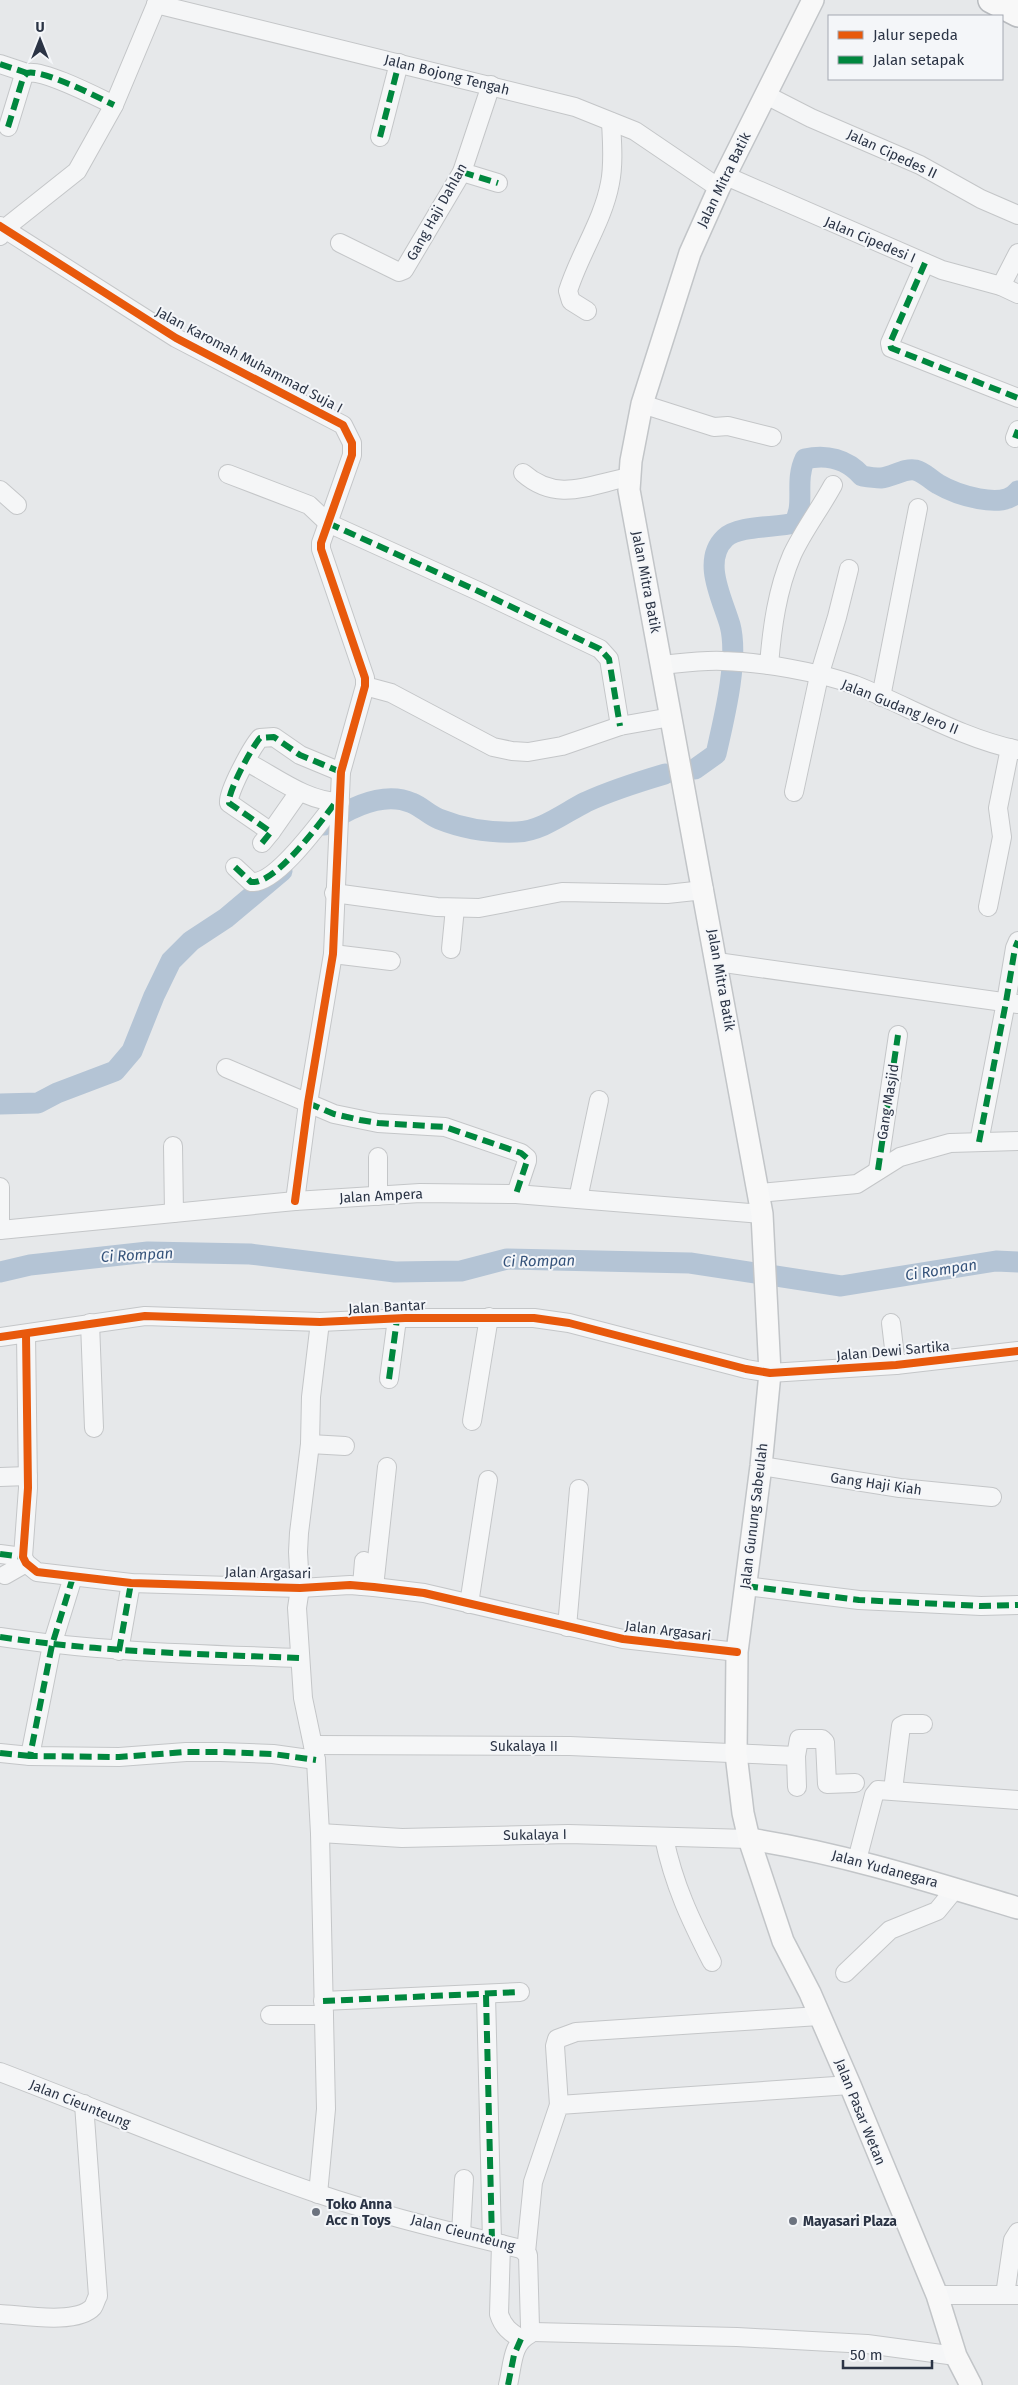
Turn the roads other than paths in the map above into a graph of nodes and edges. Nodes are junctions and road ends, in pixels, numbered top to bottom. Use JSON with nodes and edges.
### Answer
{"nodes":[{"id":1,"x":813,"y":0,"type":"edge"},
{"id":2,"x":991,"y":0,"type":"edge"},
{"id":3,"x":157,"y":2,"type":"edge"},
{"id":4,"x":1018,"y":14,"type":"edge"},
{"id":5,"x":399,"y":63,"type":"junction"},
{"id":6,"x":0,"y":64,"type":"edge"},
{"id":7,"x":27,"y":73,"type":"junction"},
{"id":8,"x":491,"y":86,"type":"junction"},
{"id":9,"x":766,"y":95,"type":"junction"},
{"id":10,"x":114,"y":105,"type":"junction"},
{"id":11,"x":611,"y":122,"type":"junction"},
{"id":12,"x":8,"y":126,"type":"dead end"},
{"id":13,"x":380,"y":137,"type":"dead end"},
{"id":14,"x":462,"y":172,"type":"junction"},
{"id":15,"x":722,"y":182,"type":"junction"},
{"id":16,"x":498,"y":183,"type":"dead end"},
{"id":17,"x":1018,"y":215,"type":"edge"},
{"id":18,"x":1,"y":230,"type":"edge"},
{"id":19,"x":340,"y":243,"type":"dead end"},
{"id":20,"x":1018,"y":253,"type":"edge"},
{"id":21,"x":925,"y":263,"type":"junction"},
{"id":22,"x":1001,"y":286,"type":"junction"},
{"id":23,"x":1018,"y":294,"type":"edge"},
{"id":24,"x":587,"y":311,"type":"dead end"},
{"id":25,"x":1018,"y":398,"type":"edge"},
{"id":26,"x":642,"y":404,"type":"junction"},
{"id":27,"x":772,"y":437,"type":"dead end"},
{"id":28,"x":523,"y":473,"type":"dead end"},
{"id":29,"x":228,"y":474,"type":"dead end"},
{"id":30,"x":629,"y":476,"type":"junction"},
{"id":31,"x":833,"y":485,"type":"dead end"},
{"id":32,"x":0,"y":490,"type":"edge"},
{"id":33,"x":17,"y":505,"type":"dead end"},
{"id":34,"x":918,"y":508,"type":"dead end"},
{"id":35,"x":328,"y":523,"type":"junction"},
{"id":36,"x":849,"y":569,"type":"dead end"},
{"id":37,"x":662,"y":665,"type":"junction"},
{"id":38,"x":769,"y":665,"type":"junction"},
{"id":39,"x":819,"y":676,"type":"junction"},
{"id":40,"x":365,"y":686,"type":"junction"},
{"id":41,"x":881,"y":697,"type":"junction"},
{"id":42,"x":671,"y":717,"type":"junction"},
{"id":43,"x":620,"y":726,"type":"junction"},
{"id":44,"x":1014,"y":749,"type":"edge"},
{"id":45,"x":246,"y":762,"type":"junction"},
{"id":46,"x":342,"y":772,"type":"junction"},
{"id":47,"x":299,"y":792,"type":"junction"},
{"id":48,"x":794,"y":792,"type":"dead end"},
{"id":49,"x":339,"y":810,"type":"junction"},
{"id":50,"x":235,"y":867,"type":"dead end"},
{"id":51,"x":704,"y":890,"type":"junction"},
{"id":52,"x":334,"y":893,"type":"junction"},
{"id":53,"x":988,"y":907,"type":"dead end"},
{"id":54,"x":455,"y":908,"type":"junction"},
{"id":55,"x":1018,"y":941,"type":"edge"},
{"id":56,"x":452,"y":949,"type":"dead end"},
{"id":57,"x":333,"y":954,"type":"junction"},
{"id":58,"x":391,"y":961,"type":"dead end"},
{"id":59,"x":718,"y":962,"type":"junction"},
{"id":60,"x":1012,"y":1003,"type":"edge"},
{"id":61,"x":898,"y":1035,"type":"dead end"},
{"id":62,"x":226,"y":1068,"type":"dead end"},
{"id":63,"x":599,"y":1100,"type":"dead end"},
{"id":64,"x":308,"y":1102,"type":"junction"},
{"id":65,"x":1018,"y":1141,"type":"edge"},
{"id":66,"x":979,"y":1142,"type":"junction"},
{"id":67,"x":173,"y":1146,"type":"dead end"},
{"id":68,"x":378,"y":1157,"type":"dead end"},
{"id":69,"x":878,"y":1170,"type":"junction"},
{"id":70,"x":0,"y":1187,"type":"edge"},
{"id":71,"x":760,"y":1193,"type":"junction"},
{"id":72,"x":516,"y":1194,"type":"junction"},
{"id":73,"x":378,"y":1196,"type":"junction"},
{"id":74,"x":578,"y":1199,"type":"junction"},
{"id":75,"x":295,"y":1201,"type":"junction"},
{"id":76,"x":174,"y":1213,"type":"junction"},
{"id":77,"x":762,"y":1214,"type":"junction"},
{"id":78,"x":0,"y":1230,"type":"edge"},
{"id":79,"x":489,"y":1317,"type":"junction"},
{"id":80,"x":397,"y":1319,"type":"junction"},
{"id":81,"x":320,"y":1322,"type":"junction"},
{"id":82,"x":90,"y":1323,"type":"junction"},
{"id":83,"x":891,"y":1323,"type":"dead end"},
{"id":84,"x":26,"y":1334,"type":"junction"},
{"id":85,"x":0,"y":1337,"type":"edge"},
{"id":86,"x":1018,"y":1352,"type":"edge"},
{"id":87,"x":896,"y":1365,"type":"junction"},
{"id":88,"x":770,"y":1372,"type":"junction"},
{"id":89,"x":389,"y":1379,"type":"dead end"},
{"id":90,"x":472,"y":1421,"type":"dead end"},
{"id":91,"x":94,"y":1428,"type":"dead end"},
{"id":92,"x":310,"y":1444,"type":"junction"},
{"id":93,"x":345,"y":1446,"type":"dead end"},
{"id":94,"x":761,"y":1466,"type":"junction"},
{"id":95,"x":387,"y":1467,"type":"dead end"},
{"id":96,"x":28,"y":1476,"type":"junction"},
{"id":97,"x":0,"y":1477,"type":"edge"},
{"id":98,"x":488,"y":1480,"type":"dead end"},
{"id":99,"x":579,"y":1488,"type":"dead end"},
{"id":100,"x":992,"y":1497,"type":"dead end"},
{"id":101,"x":0,"y":1554,"type":"edge"},
{"id":102,"x":24,"y":1560,"type":"junction"},
{"id":103,"x":364,"y":1561,"type":"dead end"},
{"id":104,"x":5,"y":1575,"type":"dead end"},
{"id":105,"x":73,"y":1577,"type":"junction"},
{"id":106,"x":130,"y":1583,"type":"junction"},
{"id":107,"x":368,"y":1586,"type":"junction"},
{"id":108,"x":746,"y":1586,"type":"junction"},
{"id":109,"x":300,"y":1588,"type":"junction"},
{"id":110,"x":469,"y":1604,"type":"junction"},
{"id":111,"x":1018,"y":1605,"type":"edge"},
{"id":112,"x":567,"y":1627,"type":"junction"},
{"id":113,"x":0,"y":1637,"type":"edge"},
{"id":114,"x":52,"y":1645,"type":"junction"},
{"id":115,"x":119,"y":1651,"type":"junction"},
{"id":116,"x":737,"y":1652,"type":"junction"},
{"id":117,"x":299,"y":1658,"type":"junction"},
{"id":118,"x":923,"y":1724,"type":"dead end"},
{"id":119,"x":0,"y":1753,"type":"edge"},
{"id":120,"x":314,"y":1753,"type":"junction"},
{"id":121,"x":736,"y":1754,"type":"junction"},
{"id":122,"x":30,"y":1756,"type":"junction"},
{"id":123,"x":796,"y":1756,"type":"junction"},
{"id":124,"x":855,"y":1783,"type":"dead end"},
{"id":125,"x":797,"y":1787,"type":"dead end"},
{"id":126,"x":893,"y":1790,"type":"junction"},
{"id":127,"x":1018,"y":1800,"type":"edge"},
{"id":128,"x":320,"y":1834,"type":"junction"},
{"id":129,"x":664,"y":1838,"type":"junction"},
{"id":130,"x":749,"y":1839,"type":"junction"},
{"id":131,"x":857,"y":1860,"type":"junction"},
{"id":132,"x":955,"y":1889,"type":"junction"},
{"id":133,"x":1018,"y":1908,"type":"edge"},
{"id":134,"x":712,"y":1962,"type":"dead end"},
{"id":135,"x":845,"y":1972,"type":"dead end"},
{"id":136,"x":520,"y":1992,"type":"dead end"},
{"id":137,"x":486,"y":1995,"type":"junction"},
{"id":138,"x":324,"y":2008,"type":"junction"},
{"id":139,"x":270,"y":2015,"type":"dead end"},
{"id":140,"x":819,"y":2016,"type":"junction"},
{"id":141,"x":0,"y":2072,"type":"edge"},
{"id":142,"x":850,"y":2085,"type":"junction"},
{"id":143,"x":84,"y":2104,"type":"junction"},
{"id":144,"x":560,"y":2105,"type":"junction"},
{"id":145,"x":464,"y":2178,"type":"dead end"},
{"id":146,"x":318,"y":2194,"type":"junction"},
{"id":147,"x":1018,"y":2232,"type":"edge"},
{"id":148,"x":461,"y":2234,"type":"junction"},
{"id":149,"x":496,"y":2242,"type":"junction"},
{"id":150,"x":526,"y":2252,"type":"junction"},
{"id":151,"x":937,"y":2294,"type":"junction"},
{"id":152,"x":1012,"y":2295,"type":"edge"},
{"id":153,"x":0,"y":2314,"type":"edge"},
{"id":154,"x":527,"y":2336,"type":"junction"},
{"id":155,"x":956,"y":2356,"type":"junction"},
{"id":156,"x":508,"y":2385,"type":"edge"},
{"id":157,"x":971,"y":2385,"type":"edge"}],
"edges":[{"from":1,"to":9,"type":"main road","name":"Jalan Mitra Batik"},
{"from":2,"to":4,"type":"highway"},
{"from":3,"to":5,"type":"street","name":"Jalan Bojong Tengah"},
{"from":3,"to":10,"type":"street"},
{"from":5,"to":8,"type":"street","name":"Jalan Bojong Tengah"},
{"from":5,"to":13,"type":"street"},
{"from":6,"to":7,"type":"street"},
{"from":7,"to":10,"type":"street"},
{"from":7,"to":12,"type":"street"},
{"from":8,"to":11,"type":"street","name":"Jalan Bojong Tengah"},
{"from":8,"to":14,"type":"street","name":"Gang Haji Dahlan"},
{"from":9,"to":15,"type":"main road","name":"Jalan Mitra Batik"},
{"from":9,"to":17,"type":"street","name":"Jalan Cipedes II"},
{"from":10,"to":18,"type":"street"},
{"from":11,"to":15,"type":"street","name":"Jalan Bojong Tengah"},
{"from":11,"to":24,"type":"street"},
{"from":14,"to":16,"type":"street"},
{"from":14,"to":19,"type":"street","name":"Gang Haji Dahlan"},
{"from":15,"to":21,"type":"street","name":"Jalan Cipedesi I"},
{"from":15,"to":26,"type":"main road","name":"Jalan Mitra Batik"},
{"from":18,"to":35,"type":"street","name":"Jalan Karomah Muhammad Suja I"},
{"from":20,"to":22,"type":"street"},
{"from":21,"to":22,"type":"street","name":"Jalan Cipedesi I"},
{"from":21,"to":25,"type":"street"},
{"from":22,"to":23,"type":"street","name":"Jalan Cipedesi I"},
{"from":26,"to":27,"type":"street"},
{"from":26,"to":30,"type":"main road","name":"Jalan Mitra Batik"},
{"from":28,"to":30,"type":"street"},
{"from":29,"to":35,"type":"street"},
{"from":30,"to":37,"type":"main road","name":"Jalan Mitra Batik"},
{"from":31,"to":38,"type":"street"},
{"from":32,"to":33,"type":"street"},
{"from":34,"to":41,"type":"street"},
{"from":35,"to":40,"type":"street","name":"Jalan Karomah Muhammad Suja I"},
{"from":35,"to":43,"type":"street"},
{"from":36,"to":39,"type":"street"},
{"from":37,"to":38,"type":"street","name":"Jalan Gudang Jero II"},
{"from":37,"to":42,"type":"main road","name":"Jalan Mitra Batik"},
{"from":38,"to":39,"type":"street","name":"Jalan Gudang Jero II"},
{"from":39,"to":41,"type":"street","name":"Jalan Gudang Jero II"},
{"from":39,"to":48,"type":"street"},
{"from":40,"to":43,"type":"street"},
{"from":40,"to":46,"type":"street","name":"Jalan Karomah Muhammad Suja I"},
{"from":41,"to":44,"type":"street","name":"Jalan Gudang Jero II"},
{"from":42,"to":43,"type":"street"},
{"from":42,"to":51,"type":"main road","name":"Jalan Mitra Batik"},
{"from":44,"to":53,"type":"street"},
{"from":45,"to":46,"type":"street"},
{"from":45,"to":47,"type":"street"},
{"from":45,"to":47,"type":"street"},
{"from":46,"to":49,"type":"street","name":"Jalan Karomah Muhammad Suja I"},
{"from":47,"to":49,"type":"street"},
{"from":49,"to":50,"type":"street"},
{"from":49,"to":52,"type":"street","name":"Jalan Karomah Muhammad Suja I"},
{"from":51,"to":54,"type":"street"},
{"from":51,"to":59,"type":"main road","name":"Jalan Mitra Batik"},
{"from":52,"to":54,"type":"street"},
{"from":52,"to":57,"type":"street","name":"Jalan Karomah Muhammad Suja I"},
{"from":54,"to":56,"type":"street"},
{"from":55,"to":60,"type":"street"},
{"from":57,"to":58,"type":"street"},
{"from":57,"to":64,"type":"street","name":"Jalan Karomah Muhammad Suja I"},
{"from":59,"to":60,"type":"street"},
{"from":59,"to":71,"type":"main road","name":"Jalan Mitra Batik"},
{"from":60,"to":66,"type":"street"},
{"from":61,"to":69,"type":"street","name":"Gang Masjid"},
{"from":62,"to":64,"type":"street"},
{"from":63,"to":74,"type":"street"},
{"from":64,"to":72,"type":"street"},
{"from":64,"to":75,"type":"street","name":"Jalan Karomah Muhammad Suja I"},
{"from":65,"to":66,"type":"street"},
{"from":66,"to":69,"type":"street"},
{"from":67,"to":76,"type":"street"},
{"from":68,"to":73,"type":"street"},
{"from":69,"to":71,"type":"street"},
{"from":70,"to":78,"type":"street"},
{"from":71,"to":77,"type":"main road","name":"Jalan Gunung Sabeulah"},
{"from":72,"to":73,"type":"street","name":"Jalan Ampera"},
{"from":72,"to":74,"type":"street","name":"Jalan Ampera"},
{"from":73,"to":75,"type":"street","name":"Jalan Ampera"},
{"from":74,"to":77,"type":"street","name":"Jalan Ampera"},
{"from":75,"to":76,"type":"street","name":"Jalan Ampera"},
{"from":76,"to":78,"type":"street","name":"Jalan Ampera"},
{"from":77,"to":88,"type":"main road","name":"Jalan Gunung Sabeulah"},
{"from":79,"to":80,"type":"street","name":"Jalan Bantar"},
{"from":79,"to":88,"type":"street","name":"Jalan Bantar"},
{"from":79,"to":90,"type":"street"},
{"from":80,"to":81,"type":"street","name":"Jalan Bantar"},
{"from":80,"to":89,"type":"street"},
{"from":81,"to":82,"type":"street","name":"Jalan Bantar"},
{"from":81,"to":92,"type":"street"},
{"from":82,"to":84,"type":"street","name":"Jalan Bantar"},
{"from":82,"to":91,"type":"street"},
{"from":83,"to":87,"type":"street"},
{"from":84,"to":85,"type":"street","name":"Jalan Bantar"},
{"from":84,"to":96,"type":"street"},
{"from":86,"to":87,"type":"street","name":"Jalan Dewi Sartika"},
{"from":87,"to":88,"type":"street","name":"Jalan Dewi Sartika"},
{"from":88,"to":94,"type":"main road","name":"Jalan Gunung Sabeulah"},
{"from":92,"to":93,"type":"street"},
{"from":92,"to":109,"type":"street"},
{"from":94,"to":100,"type":"street","name":"Gang Haji Kiah"},
{"from":94,"to":108,"type":"main road","name":"Jalan Gunung Sabeulah"},
{"from":95,"to":107,"type":"street"},
{"from":96,"to":97,"type":"street"},
{"from":96,"to":102,"type":"street"},
{"from":98,"to":110,"type":"street"},
{"from":99,"to":112,"type":"street"},
{"from":101,"to":102,"type":"street","name":"Jalan Argasari"},
{"from":102,"to":104,"type":"street"},
{"from":102,"to":105,"type":"street","name":"Jalan Argasari"},
{"from":103,"to":107,"type":"street"},
{"from":105,"to":106,"type":"street","name":"Jalan Argasari"},
{"from":105,"to":114,"type":"street"},
{"from":106,"to":109,"type":"street","name":"Jalan Argasari"},
{"from":106,"to":115,"type":"street"},
{"from":107,"to":109,"type":"street","name":"Jalan Argasari"},
{"from":107,"to":110,"type":"street","name":"Jalan Argasari"},
{"from":108,"to":111,"type":"street"},
{"from":108,"to":116,"type":"main road","name":"Jalan Gunung Sabeulah"},
{"from":109,"to":117,"type":"street"},
{"from":110,"to":112,"type":"street","name":"Jalan Argasari"},
{"from":112,"to":116,"type":"street","name":"Jalan Argasari"},
{"from":113,"to":114,"type":"street"},
{"from":114,"to":115,"type":"street"},
{"from":114,"to":122,"type":"street"},
{"from":115,"to":117,"type":"street"},
{"from":116,"to":121,"type":"main road","name":"Jalan Gunung Sabeulah"},
{"from":117,"to":120,"type":"street"},
{"from":118,"to":126,"type":"street"},
{"from":119,"to":122,"type":"street","name":"Sukalaya II"},
{"from":120,"to":121,"type":"street","name":"Sukalaya II"},
{"from":120,"to":122,"type":"street","name":"Sukalaya II"},
{"from":120,"to":128,"type":"street"},
{"from":121,"to":123,"type":"street","name":"Sukalaya II"},
{"from":121,"to":130,"type":"main road","name":"Jalan Gunung Sabeulah"},
{"from":123,"to":124,"type":"street"},
{"from":123,"to":125,"type":"street"},
{"from":126,"to":127,"type":"street"},
{"from":126,"to":131,"type":"street"},
{"from":128,"to":129,"type":"street","name":"Sukalaya I"},
{"from":128,"to":138,"type":"street"},
{"from":129,"to":130,"type":"street","name":"Sukalaya I"},
{"from":129,"to":134,"type":"street"},
{"from":130,"to":131,"type":"main road","name":"Jalan Yudanegara"},
{"from":130,"to":140,"type":"main road","name":"Jalan Pasar Wetan"},
{"from":131,"to":132,"type":"main road","name":"Jalan Yudanegara"},
{"from":132,"to":133,"type":"main road","name":"Jalan Yudanegara"},
{"from":132,"to":135,"type":"street"},
{"from":136,"to":137,"type":"street"},
{"from":137,"to":138,"type":"street"},
{"from":137,"to":149,"type":"street"},
{"from":138,"to":139,"type":"street"},
{"from":138,"to":146,"type":"street"},
{"from":140,"to":142,"type":"main road","name":"Jalan Pasar Wetan"},
{"from":140,"to":144,"type":"street"},
{"from":141,"to":143,"type":"street","name":"Jalan Cieunteung"},
{"from":142,"to":144,"type":"street"},
{"from":142,"to":151,"type":"main road","name":"Jalan Pasar Wetan"},
{"from":143,"to":146,"type":"street","name":"Jalan Cieunteung"},
{"from":143,"to":153,"type":"street"},
{"from":144,"to":150,"type":"street"},
{"from":145,"to":148,"type":"street"},
{"from":146,"to":148,"type":"street","name":"Jalan Cieunteung"},
{"from":147,"to":152,"type":"street"},
{"from":148,"to":149,"type":"street","name":"Jalan Cieunteung"},
{"from":149,"to":150,"type":"street","name":"Jalan Cieunteung"},
{"from":149,"to":154,"type":"street"},
{"from":150,"to":154,"type":"street","name":"Jalan Cieunteung"},
{"from":151,"to":152,"type":"street"},
{"from":151,"to":155,"type":"main road","name":"Jalan Pasar Wetan"},
{"from":154,"to":155,"type":"street"},
{"from":154,"to":156,"type":"street"},
{"from":155,"to":157,"type":"main road","name":"Jalan Pasar Wetan"}]}
